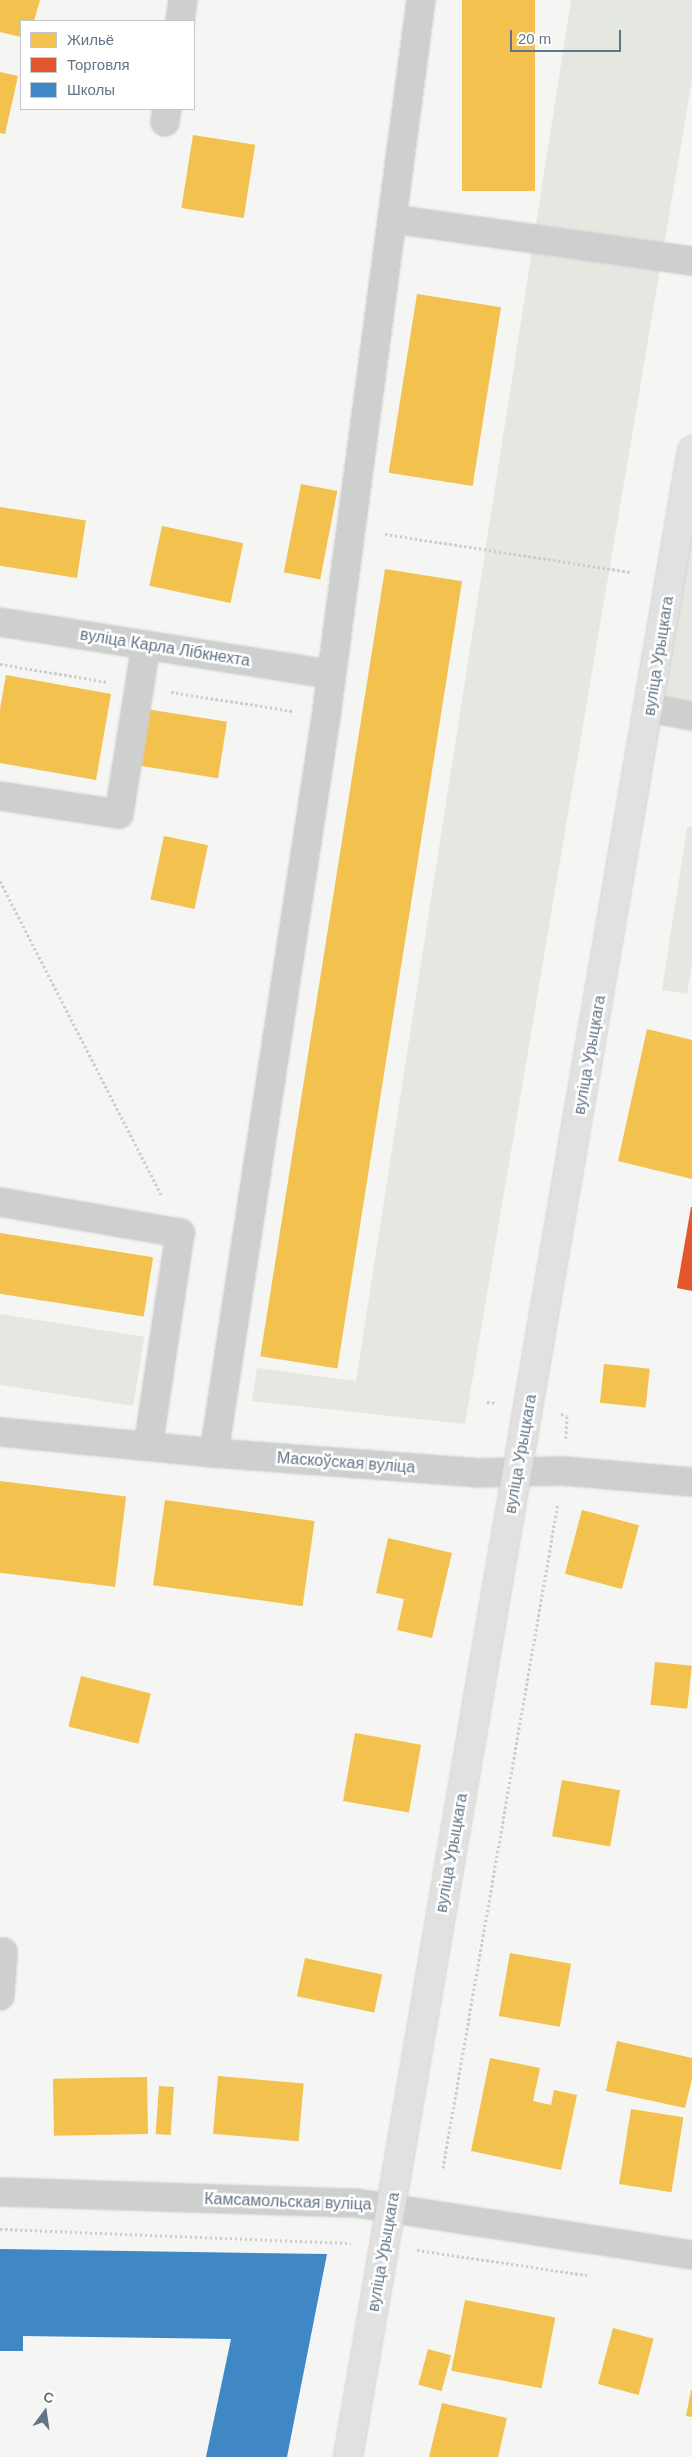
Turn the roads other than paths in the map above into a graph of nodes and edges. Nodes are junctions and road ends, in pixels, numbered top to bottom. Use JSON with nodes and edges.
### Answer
{"nodes":[{"id":1,"x":183,"y":0,"type":"edge"},
{"id":2,"x":421,"y":0,"type":"edge"},
{"id":3,"x":180,"y":20,"type":"edge"},
{"id":4,"x":393,"y":219,"type":"junction"},
{"id":5,"x":692,"y":261,"type":"edge"},
{"id":6,"x":692,"y":450,"type":"edge"},
{"id":7,"x":0,"y":622,"type":"edge"},
{"id":8,"x":146,"y":646,"type":"junction"},
{"id":9,"x":330,"y":674,"type":"junction"},
{"id":10,"x":650,"y":708,"type":"junction"},
{"id":11,"x":692,"y":716,"type":"edge"},
{"id":12,"x":0,"y":796,"type":"edge"},
{"id":13,"x":0,"y":1202,"type":"edge"},
{"id":14,"x":0,"y":1432,"type":"edge"},
{"id":15,"x":148,"y":1446,"type":"junction"},
{"id":16,"x":214,"y":1453,"type":"junction"},
{"id":17,"x":518,"y":1473,"type":"junction"},
{"id":18,"x":692,"y":1482,"type":"edge"},
{"id":19,"x":0,"y":1952,"type":"edge"},
{"id":20,"x":0,"y":1996,"type":"edge"},
{"id":21,"x":0,"y":2192,"type":"edge"},
{"id":22,"x":392,"y":2207,"type":"junction"},
{"id":23,"x":692,"y":2254,"type":"edge"},
{"id":24,"x":348,"y":2457,"type":"edge"}],
"edges":[{"from":1,"to":3,"type":"street"},
{"from":2,"to":4,"type":"street"},
{"from":4,"to":5,"type":"street"},
{"from":4,"to":9,"type":"street"},
{"from":6,"to":10,"type":"main road","name":"вуліца Урыцкага"},
{"from":7,"to":8,"type":"street","name":"вуліца Карла Лібкнехта"},
{"from":8,"to":9,"type":"street","name":"вуліца Карла Лібкнехта"},
{"from":8,"to":12,"type":"street"},
{"from":9,"to":16,"type":"street"},
{"from":10,"to":11,"type":"street"},
{"from":10,"to":17,"type":"main road","name":"вуліца Урыцкага"},
{"from":13,"to":15,"type":"street"},
{"from":14,"to":15,"type":"street","name":"Маскоўская вуліца"},
{"from":15,"to":16,"type":"street","name":"Маскоўская вуліца"},
{"from":16,"to":17,"type":"street","name":"Маскоўская вуліца"},
{"from":17,"to":18,"type":"street","name":"Маскоўская вуліца"},
{"from":17,"to":22,"type":"main road","name":"вуліца Урыцкага"},
{"from":19,"to":20,"type":"street"},
{"from":21,"to":22,"type":"street","name":"Камсамольская вуліца"},
{"from":22,"to":23,"type":"street","name":"Камсамольская вуліца"},
{"from":22,"to":24,"type":"main road","name":"вуліца Урыцкага"}]}
